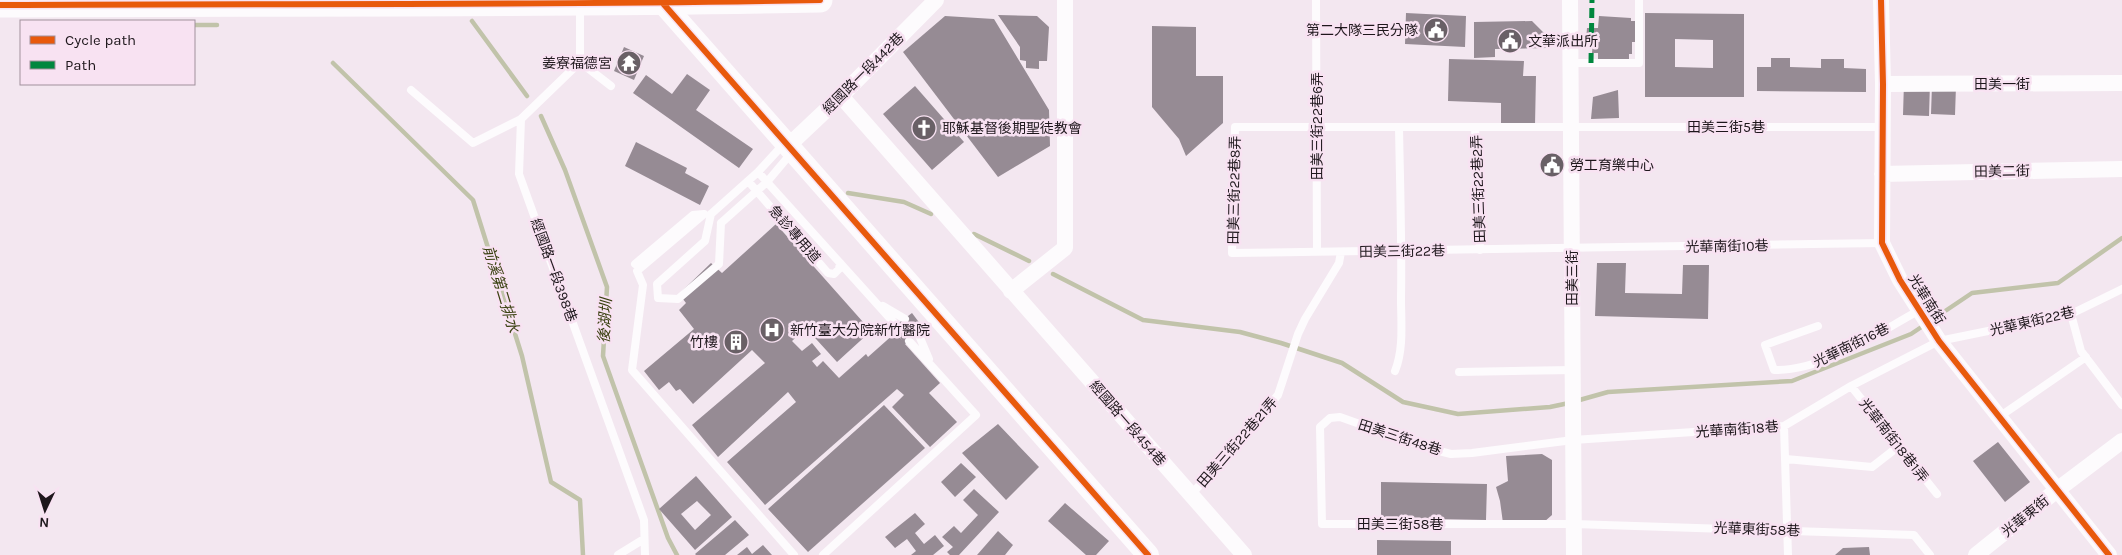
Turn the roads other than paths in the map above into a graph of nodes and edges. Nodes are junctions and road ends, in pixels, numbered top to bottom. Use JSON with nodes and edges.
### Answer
{"nodes":[{"id":1,"x":820,"y":0,"type":"edge"},
{"id":2,"x":936,"y":0,"type":"edge"},
{"id":3,"x":1065,"y":0,"type":"edge"},
{"id":4,"x":1316,"y":0,"type":"edge"},
{"id":5,"x":1570,"y":0,"type":"edge"},
{"id":6,"x":1639,"y":0,"type":"edge"},
{"id":7,"x":1880,"y":0,"type":"edge"},
{"id":8,"x":303,"y":2,"type":"edge"},
{"id":9,"x":580,"y":2,"type":"edge"},
{"id":10,"x":662,"y":2,"type":"edge"},
{"id":11,"x":0,"y":5,"type":"edge"},
{"id":12,"x":580,"y":62,"type":"junction"},
{"id":13,"x":1570,"y":63,"type":"junction"},
{"id":14,"x":1883,"y":84,"type":"junction"},
{"id":15,"x":2122,"y":84,"type":"edge"},
{"id":16,"x":611,"y":86,"type":"dead end"},
{"id":17,"x":411,"y":90,"type":"dead end"},
{"id":18,"x":841,"y":96,"type":"junction"},
{"id":19,"x":521,"y":119,"type":"junction"},
{"id":20,"x":1235,"y":127,"type":"joint"},
{"id":21,"x":1317,"y":127,"type":"junction"},
{"id":22,"x":1399,"y":127,"type":"junction"},
{"id":23,"x":1475,"y":127,"type":"junction"},
{"id":24,"x":1571,"y":127,"type":"junction"},
{"id":25,"x":1882,"y":127,"type":"junction"},
{"id":26,"x":788,"y":146,"type":"junction"},
{"id":27,"x":2122,"y":169,"type":"edge"},
{"id":28,"x":758,"y":172,"type":"junction"},
{"id":29,"x":1882,"y":174,"type":"junction"},
{"id":30,"x":748,"y":181,"type":"junction"},
{"id":31,"x":768,"y":182,"type":"junction"},
{"id":32,"x":757,"y":191,"type":"junction"},
{"id":33,"x":707,"y":214,"type":"junction"},
{"id":34,"x":721,"y":223,"type":"junction"},
{"id":35,"x":1882,"y":244,"type":"junction"},
{"id":36,"x":1572,"y":249,"type":"junction"},
{"id":37,"x":1480,"y":250,"type":"junction"},
{"id":38,"x":1402,"y":251,"type":"junction"},
{"id":39,"x":1317,"y":252,"type":"junction"},
{"id":40,"x":1341,"y":252,"type":"junction"},
{"id":41,"x":1232,"y":253,"type":"joint"},
{"id":42,"x":840,"y":263,"type":"junction"},
{"id":43,"x":635,"y":264,"type":"dead end"},
{"id":44,"x":2122,"y":289,"type":"edge"},
{"id":45,"x":1012,"y":292,"type":"junction"},
{"id":46,"x":876,"y":302,"type":"junction"},
{"id":47,"x":1918,"y":311,"type":"junction"},
{"id":48,"x":2071,"y":314,"type":"junction"},
{"id":49,"x":905,"y":318,"type":"dead end"},
{"id":50,"x":896,"y":325,"type":"dead end"},
{"id":51,"x":1818,"y":326,"type":"dead end"},
{"id":52,"x":918,"y":333,"type":"dead end"},
{"id":53,"x":909,"y":341,"type":"dead end"},
{"id":54,"x":1939,"y":341,"type":"junction"},
{"id":55,"x":2086,"y":357,"type":"junction"},
{"id":56,"x":932,"y":366,"type":"junction"},
{"id":57,"x":1573,"y":370,"type":"junction"},
{"id":58,"x":1395,"y":371,"type":"dead end"},
{"id":59,"x":1459,"y":372,"type":"dead end"},
{"id":60,"x":1851,"y":386,"type":"junction"},
{"id":61,"x":2122,"y":404,"type":"edge"},
{"id":62,"x":1999,"y":417,"type":"junction"},
{"id":63,"x":1784,"y":426,"type":"junction"},
{"id":64,"x":1320,"y":427,"type":"joint"},
{"id":65,"x":1573,"y":440,"type":"junction"},
{"id":66,"x":2122,"y":441,"type":"edge"},
{"id":67,"x":1899,"y":446,"type":"junction"},
{"id":68,"x":1786,"y":458,"type":"junction"},
{"id":69,"x":2056,"y":490,"type":"junction"},
{"id":70,"x":1937,"y":494,"type":"dead end"},
{"id":71,"x":1191,"y":495,"type":"junction"},
{"id":72,"x":1574,"y":524,"type":"junction"},
{"id":73,"x":1787,"y":530,"type":"junction"},
{"id":74,"x":644,"y":539,"type":"junction"},
{"id":75,"x":618,"y":555,"type":"edge"},
{"id":76,"x":645,"y":555,"type":"edge"},
{"id":77,"x":794,"y":555,"type":"edge"},
{"id":78,"x":823,"y":555,"type":"edge"},
{"id":79,"x":1148,"y":555,"type":"edge"},
{"id":80,"x":1244,"y":555,"type":"edge"},
{"id":81,"x":1574,"y":555,"type":"edge"},
{"id":82,"x":1788,"y":555,"type":"edge"},
{"id":83,"x":1930,"y":555,"type":"edge"},
{"id":84,"x":1976,"y":555,"type":"edge"},
{"id":85,"x":2109,"y":555,"type":"edge"}],
"edges":[{"from":1,"to":10,"type":"main road"},
{"from":2,"to":18,"type":"street","name":"經國路一段442巷"},
{"from":3,"to":45,"type":"street"},
{"from":4,"to":21,"type":"lane","name":"田美三街22巷6弄"},
{"from":5,"to":13,"type":"street","name":"田美三街"},
{"from":6,"to":13,"type":"lane"},
{"from":7,"to":14,"type":"street","name":"光華南街"},
{"from":8,"to":9,"type":"main road"},
{"from":8,"to":11,"type":"main road"},
{"from":9,"to":10,"type":"main road"},
{"from":9,"to":12,"type":"lane"},
{"from":10,"to":26,"type":"street"},
{"from":12,"to":16,"type":"lane"},
{"from":12,"to":19,"type":"lane"},
{"from":13,"to":24,"type":"street","name":"田美三街"},
{"from":14,"to":15,"type":"street","name":"田美一街"},
{"from":14,"to":25,"type":"street","name":"光華南街"},
{"from":17,"to":19,"type":"lane"},
{"from":18,"to":26,"type":"street","name":"經國路一段442巷"},
{"from":18,"to":45,"type":"street","name":"經國路一段454巷"},
{"from":19,"to":74,"type":"lane","name":"經國路一段398巷"},
{"from":20,"to":21,"type":"lane","name":"田美三街5巷"},
{"from":20,"to":41,"type":"lane","name":"田美三街22巷8弄"},
{"from":21,"to":22,"type":"lane","name":"田美三街5巷"},
{"from":21,"to":39,"type":"lane","name":"田美三街22巷6弄"},
{"from":22,"to":23,"type":"lane","name":"田美三街5巷"},
{"from":22,"to":38,"type":"lane"},
{"from":23,"to":24,"type":"lane","name":"田美三街5巷"},
{"from":23,"to":37,"type":"lane","name":"田美三街22巷2弄"},
{"from":24,"to":25,"type":"lane","name":"田美三街5巷"},
{"from":24,"to":36,"type":"street","name":"田美三街"},
{"from":25,"to":29,"type":"street","name":"光華南街"},
{"from":26,"to":28,"type":"lane","name":"經國路一段442巷"},
{"from":26,"to":31,"type":"lane","name":"經國路一段442巷"},
{"from":26,"to":79,"type":"street"},
{"from":27,"to":29,"type":"street","name":"田美二街"},
{"from":28,"to":30,"type":"lane","name":"經國路一段442巷"},
{"from":28,"to":31,"type":"lane"},
{"from":29,"to":35,"type":"street","name":"光華南街"},
{"from":30,"to":32,"type":"lane","name":"急診專用道"},
{"from":30,"to":33,"type":"lane","name":"經國路一段442巷"},
{"from":31,"to":32,"type":"lane","name":"經國路一段442巷"},
{"from":31,"to":42,"type":"lane"},
{"from":32,"to":34,"type":"lane","name":"經國路一段442巷"},
{"from":32,"to":42,"type":"lane","name":"急診專用道"},
{"from":33,"to":34,"type":"lane"},
{"from":33,"to":34,"type":"lane"},
{"from":33,"to":43,"type":"lane"},
{"from":33,"to":77,"type":"lane"},
{"from":35,"to":36,"type":"lane","name":"光華南街10巷"},
{"from":35,"to":47,"type":"street","name":"光華南街"},
{"from":36,"to":37,"type":"lane","name":"田美三街22巷"},
{"from":36,"to":57,"type":"street","name":"田美三街"},
{"from":37,"to":38,"type":"lane","name":"田美三街22巷"},
{"from":38,"to":40,"type":"lane","name":"田美三街22巷"},
{"from":38,"to":58,"type":"lane"},
{"from":39,"to":40,"type":"lane","name":"田美三街22巷"},
{"from":39,"to":41,"type":"lane","name":"田美三街22巷"},
{"from":40,"to":71,"type":"lane","name":"田美三街22巷21弄"},
{"from":42,"to":46,"type":"lane"},
{"from":44,"to":48,"type":"lane","name":"光華東街22巷"},
{"from":45,"to":71,"type":"street","name":"經國路一段454巷"},
{"from":46,"to":49,"type":"lane"},
{"from":46,"to":50,"type":"lane"},
{"from":47,"to":51,"type":"lane","name":"光華南街16巷"},
{"from":47,"to":54,"type":"street","name":"光華南街"},
{"from":48,"to":54,"type":"lane","name":"光華東街22巷"},
{"from":48,"to":55,"type":"lane"},
{"from":52,"to":56,"type":"lane"},
{"from":53,"to":56,"type":"lane"},
{"from":54,"to":60,"type":"lane","name":"光華南街18巷"},
{"from":54,"to":62,"type":"street","name":"光華南街"},
{"from":55,"to":61,"type":"lane"},
{"from":55,"to":62,"type":"lane"},
{"from":56,"to":78,"type":"lane"},
{"from":57,"to":59,"type":"lane"},
{"from":57,"to":65,"type":"street","name":"田美三街"},
{"from":60,"to":63,"type":"lane","name":"光華南街18巷"},
{"from":60,"to":67,"type":"lane","name":"光華南街18巷1弄"},
{"from":62,"to":69,"type":"street","name":"光華南街"},
{"from":63,"to":65,"type":"lane","name":"光華南街18巷"},
{"from":63,"to":68,"type":"lane"},
{"from":64,"to":65,"type":"lane","name":"田美三街48巷"},
{"from":64,"to":72,"type":"lane","name":"田美三街58巷"},
{"from":65,"to":72,"type":"street","name":"田美三街"},
{"from":66,"to":69,"type":"street","name":"光華東街"},
{"from":67,"to":68,"type":"lane"},
{"from":67,"to":70,"type":"lane","name":"光華南街18巷1弄"},
{"from":68,"to":73,"type":"lane"},
{"from":69,"to":84,"type":"street","name":"光華東街"},
{"from":69,"to":85,"type":"street","name":"光華南街"},
{"from":71,"to":80,"type":"street","name":"經國路一段454巷"},
{"from":72,"to":73,"type":"lane","name":"光華東街58巷"},
{"from":72,"to":81,"type":"street","name":"田美三街"},
{"from":73,"to":82,"type":"lane"},
{"from":73,"to":83,"type":"lane","name":"光華東街58巷"},
{"from":74,"to":75,"type":"lane"},
{"from":74,"to":76,"type":"lane","name":"經國路一段398巷"}]}
